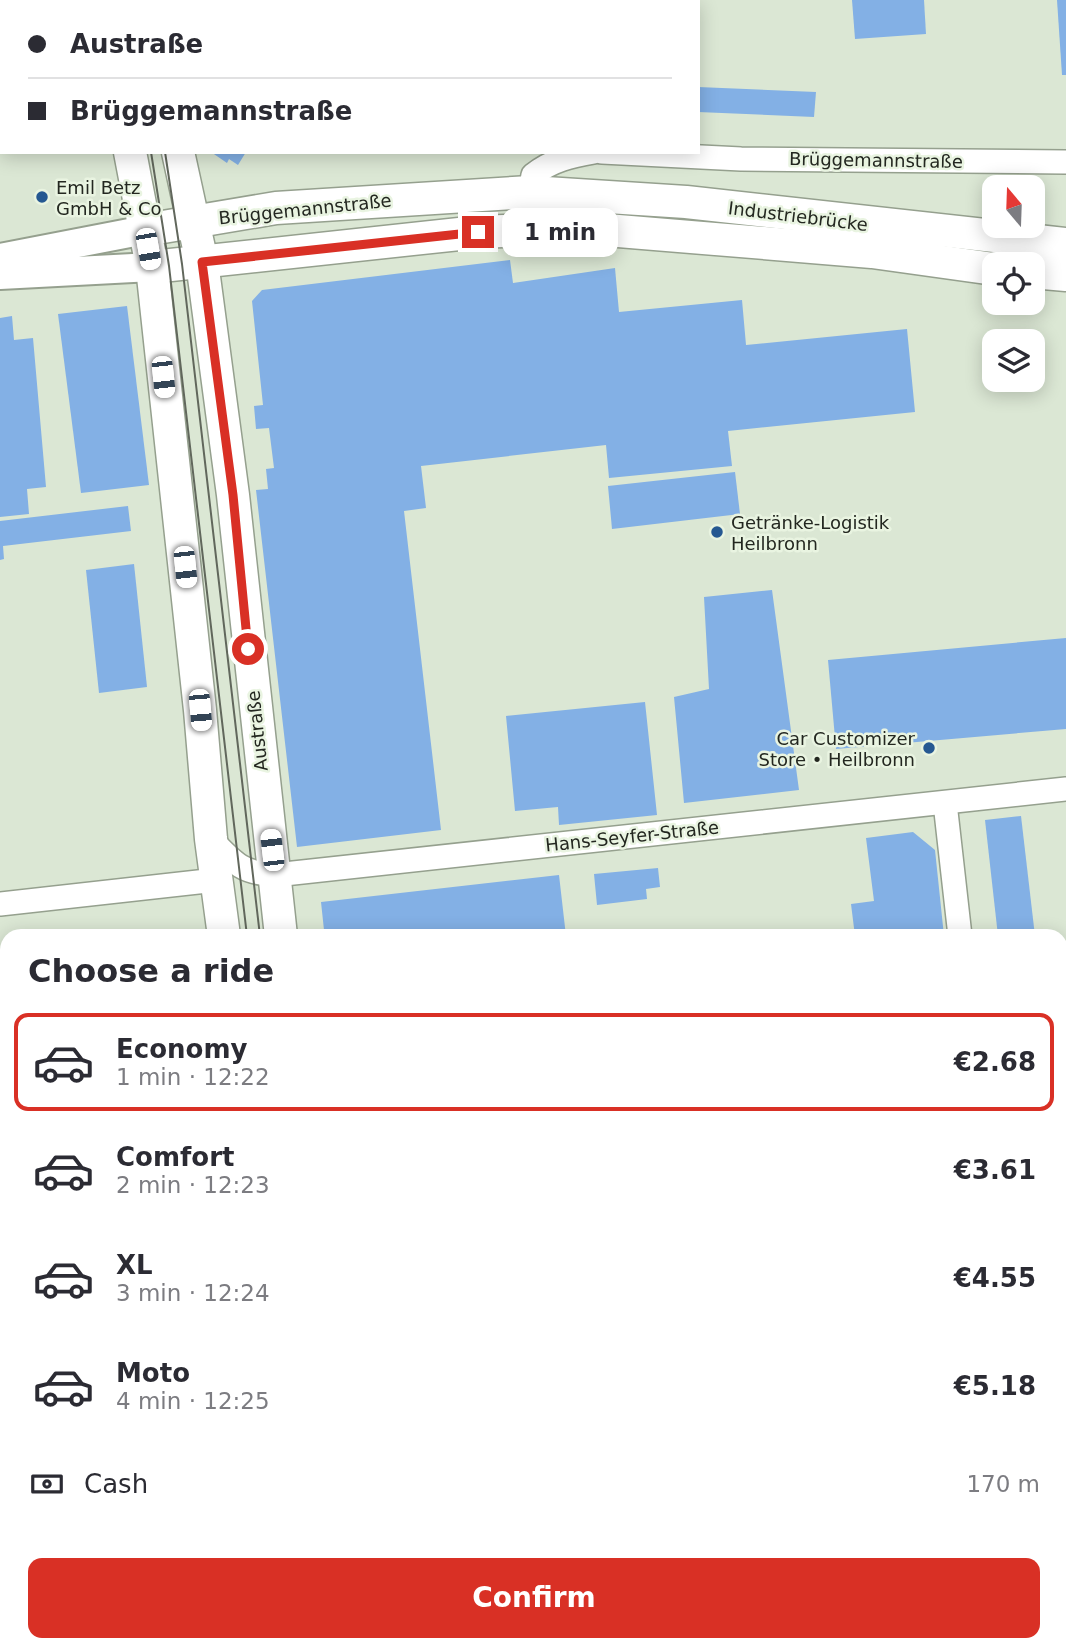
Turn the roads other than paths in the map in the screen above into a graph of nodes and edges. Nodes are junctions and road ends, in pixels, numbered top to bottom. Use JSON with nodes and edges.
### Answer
{"nodes":[{"id":1,"x":130,"y":154,"type":"edge"},
{"id":2,"x":178,"y":154,"type":"edge"},
{"id":3,"x":583,"y":154,"type":"edge"},
{"id":4,"x":642,"y":154,"type":"edge"},
{"id":5,"x":1066,"y":162,"type":"edge"},
{"id":6,"x":530,"y":192,"type":"junction"},
{"id":7,"x":193,"y":221,"type":"junction"},
{"id":8,"x":145,"y":230,"type":"junction"},
{"id":9,"x":1066,"y":244,"type":"edge"},
{"id":10,"x":0,"y":258,"type":"edge"},
{"id":11,"x":202,"y":262,"type":"junction"},
{"id":12,"x":152,"y":267,"type":"junction"},
{"id":13,"x":982,"y":267,"type":"edge"},
{"id":14,"x":1045,"y":273,"type":"edge"},
{"id":15,"x":0,"y":275,"type":"edge"},
{"id":16,"x":1066,"y":275,"type":"edge"},
{"id":17,"x":1066,"y":789,"type":"edge"},
{"id":18,"x":945,"y":803,"type":"junction"},
{"id":19,"x":211,"y":839,"type":"junction"},
{"id":20,"x":275,"y":875,"type":"junction"},
{"id":21,"x":216,"y":880,"type":"junction"},
{"id":22,"x":0,"y":904,"type":"edge"},
{"id":23,"x":223,"y":929,"type":"edge"},
{"id":24,"x":280,"y":929,"type":"edge"},
{"id":25,"x":959,"y":929,"type":"edge"}],
"edges":[{"from":1,"to":8,"type":"main road"},
{"from":2,"to":7,"type":"main road","name":"Austraße"},
{"from":3,"to":6,"type":"street"},
{"from":4,"to":5,"type":"street","name":"Brüggemannstraße"},
{"from":6,"to":7,"type":"main road","name":"Brüggemannstraße"},
{"from":6,"to":9,"type":"main road","name":"Industriebrücke"},
{"from":7,"to":8,"type":"main road","name":"Brüggemannstraße"},
{"from":7,"to":11,"type":"main road","name":"Austraße"},
{"from":8,"to":10,"type":"street","name":"Brüggemannstraße"},
{"from":8,"to":12,"type":"main road"},
{"from":11,"to":12,"type":"main road"},
{"from":11,"to":13,"type":"main road","name":"Industriebrücke"},
{"from":11,"to":20,"type":"main road","name":"Austraße"},
{"from":12,"to":15,"type":"street"},
{"from":12,"to":19,"type":"main road"},
{"from":14,"to":16,"type":"main road"},
{"from":17,"to":18,"type":"street","name":"Hans-Seyfer-Straße"},
{"from":18,"to":20,"type":"street","name":"Hans-Seyfer-Straße"},
{"from":18,"to":25,"type":"street"},
{"from":19,"to":20,"type":"street","name":"Hans-Seyfer-Straße"},
{"from":19,"to":21,"type":"main road"},
{"from":20,"to":24,"type":"main road","name":"Austraße"},
{"from":21,"to":22,"type":"street"},
{"from":21,"to":23,"type":"main road"}]}
